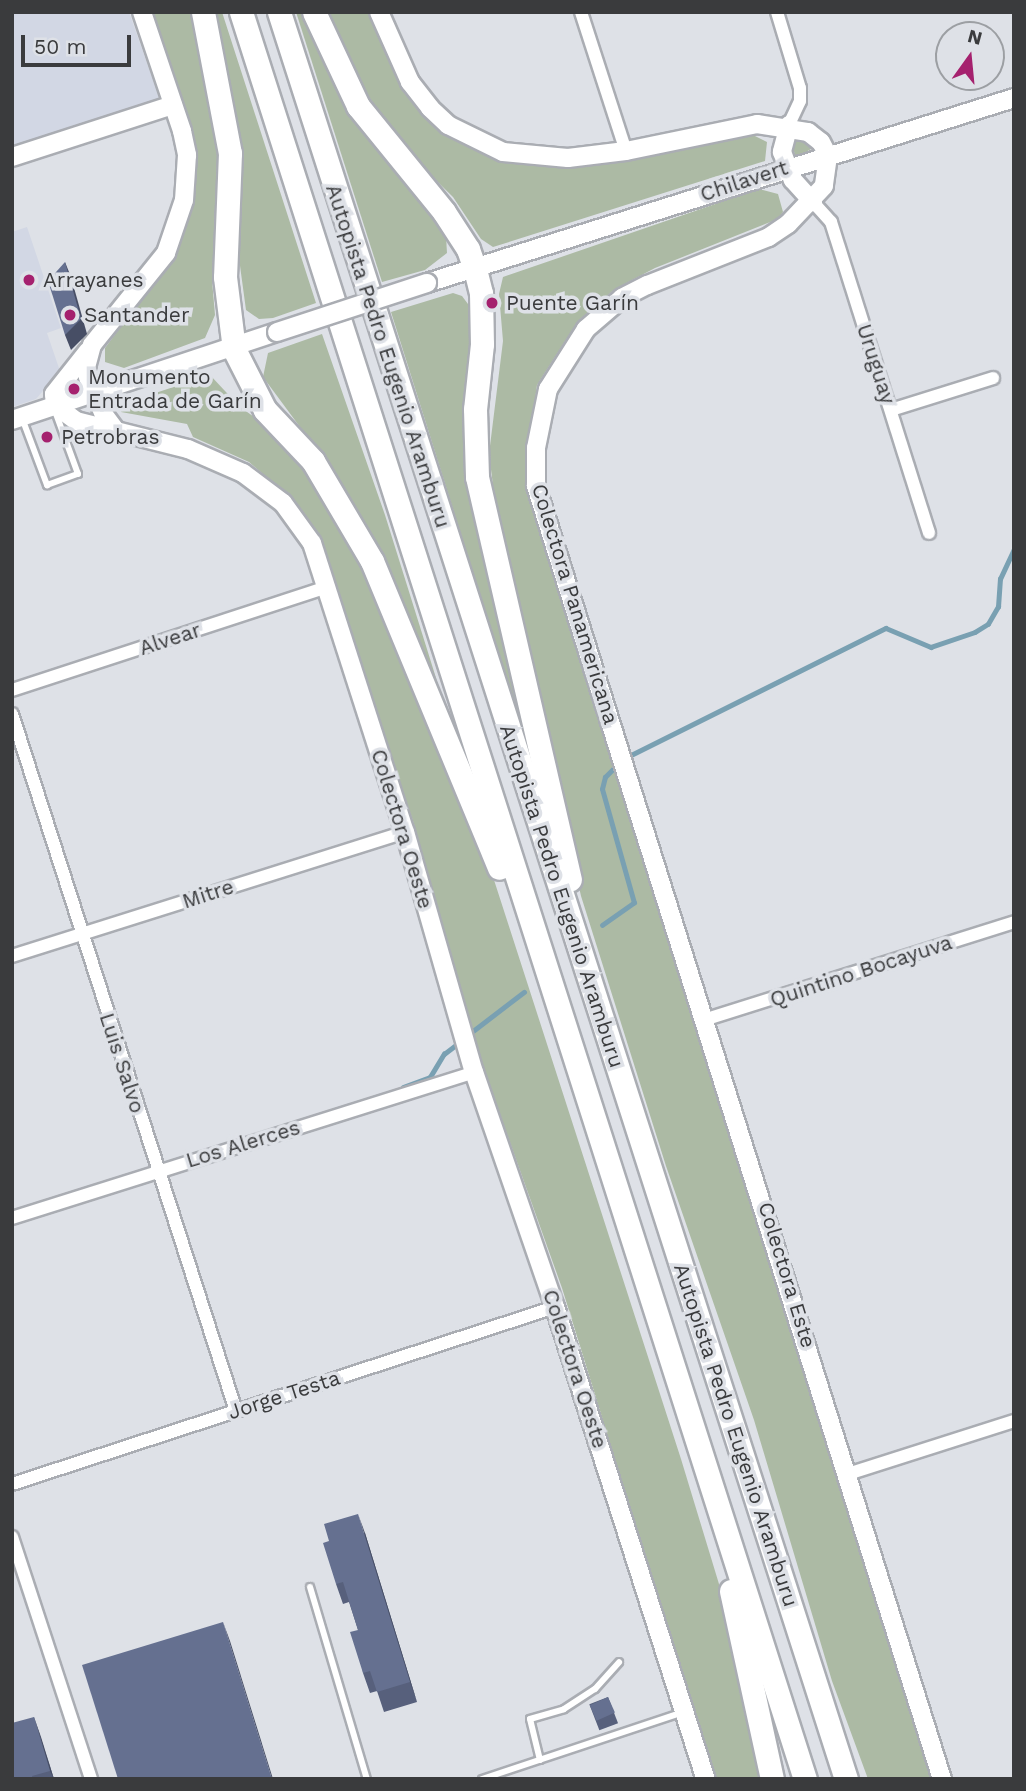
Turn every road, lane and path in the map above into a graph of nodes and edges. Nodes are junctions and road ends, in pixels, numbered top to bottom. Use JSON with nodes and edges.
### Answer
{"nodes":[{"id":1,"x":142,"y":12,"type":"edge"},
{"id":2,"x":203,"y":12,"type":"edge"},
{"id":3,"x":241,"y":12,"type":"edge"},
{"id":4,"x":279,"y":12,"type":"edge"},
{"id":5,"x":314,"y":12,"type":"edge"},
{"id":6,"x":379,"y":12,"type":"edge"},
{"id":7,"x":581,"y":12,"type":"edge"},
{"id":8,"x":777,"y":12,"type":"edge"},
{"id":9,"x":1014,"y":98,"type":"edge"},
{"id":10,"x":173,"y":105,"type":"junction"},
{"id":11,"x":789,"y":125,"type":"junction"},
{"id":12,"x":626,"y":151,"type":"junction"},
{"id":13,"x":828,"y":156,"type":"junction"},
{"id":14,"x":12,"y":157,"type":"edge"},
{"id":15,"x":788,"y":166,"type":"junction"},
{"id":16,"x":813,"y":202,"type":"junction"},
{"id":17,"x":475,"y":269,"type":"junction"},
{"id":18,"x":92,"y":345,"type":"junction"},
{"id":19,"x":234,"y":349,"type":"junction"},
{"id":20,"x":993,"y":378,"type":"dead end"},
{"id":21,"x":94,"y":392,"type":"junction"},
{"id":22,"x":54,"y":406,"type":"junction"},
{"id":23,"x":891,"y":410,"type":"junction"},
{"id":24,"x":17,"y":418,"type":"edge"},
{"id":25,"x":116,"y":431,"type":"junction"},
{"id":26,"x":929,"y":533,"type":"dead end"},
{"id":27,"x":328,"y":587,"type":"junction"},
{"id":28,"x":12,"y":691,"type":"edge"},
{"id":29,"x":12,"y":714,"type":"edge"},
{"id":30,"x":626,"y":772,"type":"joint"},
{"id":31,"x":405,"y":832,"type":"junction"},
{"id":32,"x":1014,"y":922,"type":"edge"},
{"id":33,"x":80,"y":935,"type":"junction"},
{"id":34,"x":12,"y":956,"type":"edge"},
{"id":35,"x":559,"y":1013,"type":"junction"},
{"id":36,"x":600,"y":1016,"type":"junction"},
{"id":37,"x":708,"y":1019,"type":"junction"},
{"id":38,"x":474,"y":1072,"type":"junction"},
{"id":39,"x":158,"y":1171,"type":"junction"},
{"id":40,"x":12,"y":1218,"type":"edge"},
{"id":41,"x":555,"y":1307,"type":"junction"},
{"id":42,"x":663,"y":1338,"type":"junction"},
{"id":43,"x":236,"y":1411,"type":"junction"},
{"id":44,"x":1014,"y":1421,"type":"edge"},
{"id":45,"x":848,"y":1474,"type":"junction"},
{"id":46,"x":12,"y":1484,"type":"edge"},
{"id":47,"x":762,"y":1512,"type":"junction"},
{"id":48,"x":12,"y":1537,"type":"edge"},
{"id":49,"x":310,"y":1587,"type":"dead end"},
{"id":50,"x":620,"y":1662,"type":"dead end"},
{"id":51,"x":685,"y":1712,"type":"junction"},
{"id":52,"x":540,"y":1760,"type":"junction"},
{"id":53,"x":91,"y":1779,"type":"edge"},
{"id":54,"x":367,"y":1779,"type":"edge"},
{"id":55,"x":482,"y":1779,"type":"edge"},
{"id":56,"x":706,"y":1779,"type":"edge"},
{"id":57,"x":772,"y":1779,"type":"edge"},
{"id":58,"x":805,"y":1779,"type":"edge"},
{"id":59,"x":846,"y":1779,"type":"edge"},
{"id":60,"x":860,"y":1779,"type":"edge"},
{"id":61,"x":943,"y":1779,"type":"edge"}],
"edges":[{"from":1,"to":10,"type":"street"},
{"from":2,"to":19,"type":"highway"},
{"from":3,"to":35,"type":"highway","name":"Autopista Pedro Eugenio Aramburu"},
{"from":4,"to":36,"type":"highway","name":"Autopista Pedro Eugenio Aramburu"},
{"from":5,"to":17,"type":"highway"},
{"from":6,"to":12,"type":"street"},
{"from":7,"to":12,"type":"street"},
{"from":8,"to":11,"type":"street"},
{"from":9,"to":13,"type":"street","name":"Chilavert"},
{"from":10,"to":14,"type":"street"},
{"from":10,"to":18,"type":"street"},
{"from":11,"to":12,"type":"street"},
{"from":11,"to":13,"type":"street"},
{"from":11,"to":15,"type":"street"},
{"from":13,"to":15,"type":"street","name":"Chilavert"},
{"from":13,"to":16,"type":"street"},
{"from":15,"to":16,"type":"street"},
{"from":15,"to":17,"type":"street","name":"Chilavert"},
{"from":16,"to":23,"type":"street","name":"Uruguay"},
{"from":16,"to":30,"type":"street","name":"Colectora Panamericana"},
{"from":17,"to":19,"type":"street","bridge":true},
{"from":17,"to":36,"type":"highway"},
{"from":18,"to":21,"type":"street"},
{"from":18,"to":22,"type":"street"},
{"from":19,"to":21,"type":"street"},
{"from":19,"to":35,"type":"highway"},
{"from":20,"to":23,"type":"street"},
{"from":21,"to":22,"type":"street"},
{"from":21,"to":25,"type":"street"},
{"from":22,"to":24,"type":"street"},
{"from":22,"to":24,"type":"lane"},
{"from":22,"to":25,"type":"street","name":"Colectora Oeste"},
{"from":23,"to":26,"type":"street","name":"Uruguay"},
{"from":25,"to":27,"type":"street","name":"Colectora Oeste"},
{"from":27,"to":28,"type":"street","name":"Alvear"},
{"from":27,"to":31,"type":"street","name":"Colectora Oeste"},
{"from":29,"to":33,"type":"street","name":"Luis Salvo"},
{"from":30,"to":37,"type":"street","name":"Colectora Este"},
{"from":31,"to":33,"type":"street","name":"Mitre"},
{"from":31,"to":38,"type":"street","name":"Colectora Oeste"},
{"from":32,"to":37,"type":"street","name":"Quintino Bocayuva"},
{"from":33,"to":34,"type":"street","name":"Mitre"},
{"from":33,"to":39,"type":"street","name":"Luis Salvo"},
{"from":35,"to":42,"type":"highway","name":"Autopista Pedro Eugenio Aramburu"},
{"from":36,"to":47,"type":"highway","name":"Autopista Pedro Eugenio Aramburu"},
{"from":37,"to":45,"type":"street","name":"Colectora Este"},
{"from":38,"to":39,"type":"street","name":"Los Alerces"},
{"from":38,"to":41,"type":"street","name":"Colectora Oeste"},
{"from":39,"to":40,"type":"street","name":"Los Alerces"},
{"from":39,"to":43,"type":"street","name":"Luis Salvo"},
{"from":41,"to":43,"type":"street","name":"Jorge Testa"},
{"from":41,"to":51,"type":"street","name":"Colectora Oeste"},
{"from":42,"to":57,"type":"highway"},
{"from":42,"to":58,"type":"highway","name":"Autopista Pedro Eugenio Aramburu"},
{"from":43,"to":46,"type":"street","name":"Jorge Testa"},
{"from":44,"to":45,"type":"street"},
{"from":45,"to":61,"type":"street","name":"Colectora Este"},
{"from":47,"to":59,"type":"highway","name":"Autopista Pedro Eugenio Aramburu"},
{"from":47,"to":60,"type":"highway"},
{"from":48,"to":53,"type":"street"},
{"from":49,"to":54,"type":"lane"},
{"from":50,"to":52,"type":"lane"},
{"from":51,"to":52,"type":"lane"},
{"from":51,"to":56,"type":"street","name":"Colectora Oeste"},
{"from":52,"to":55,"type":"lane"}]}
